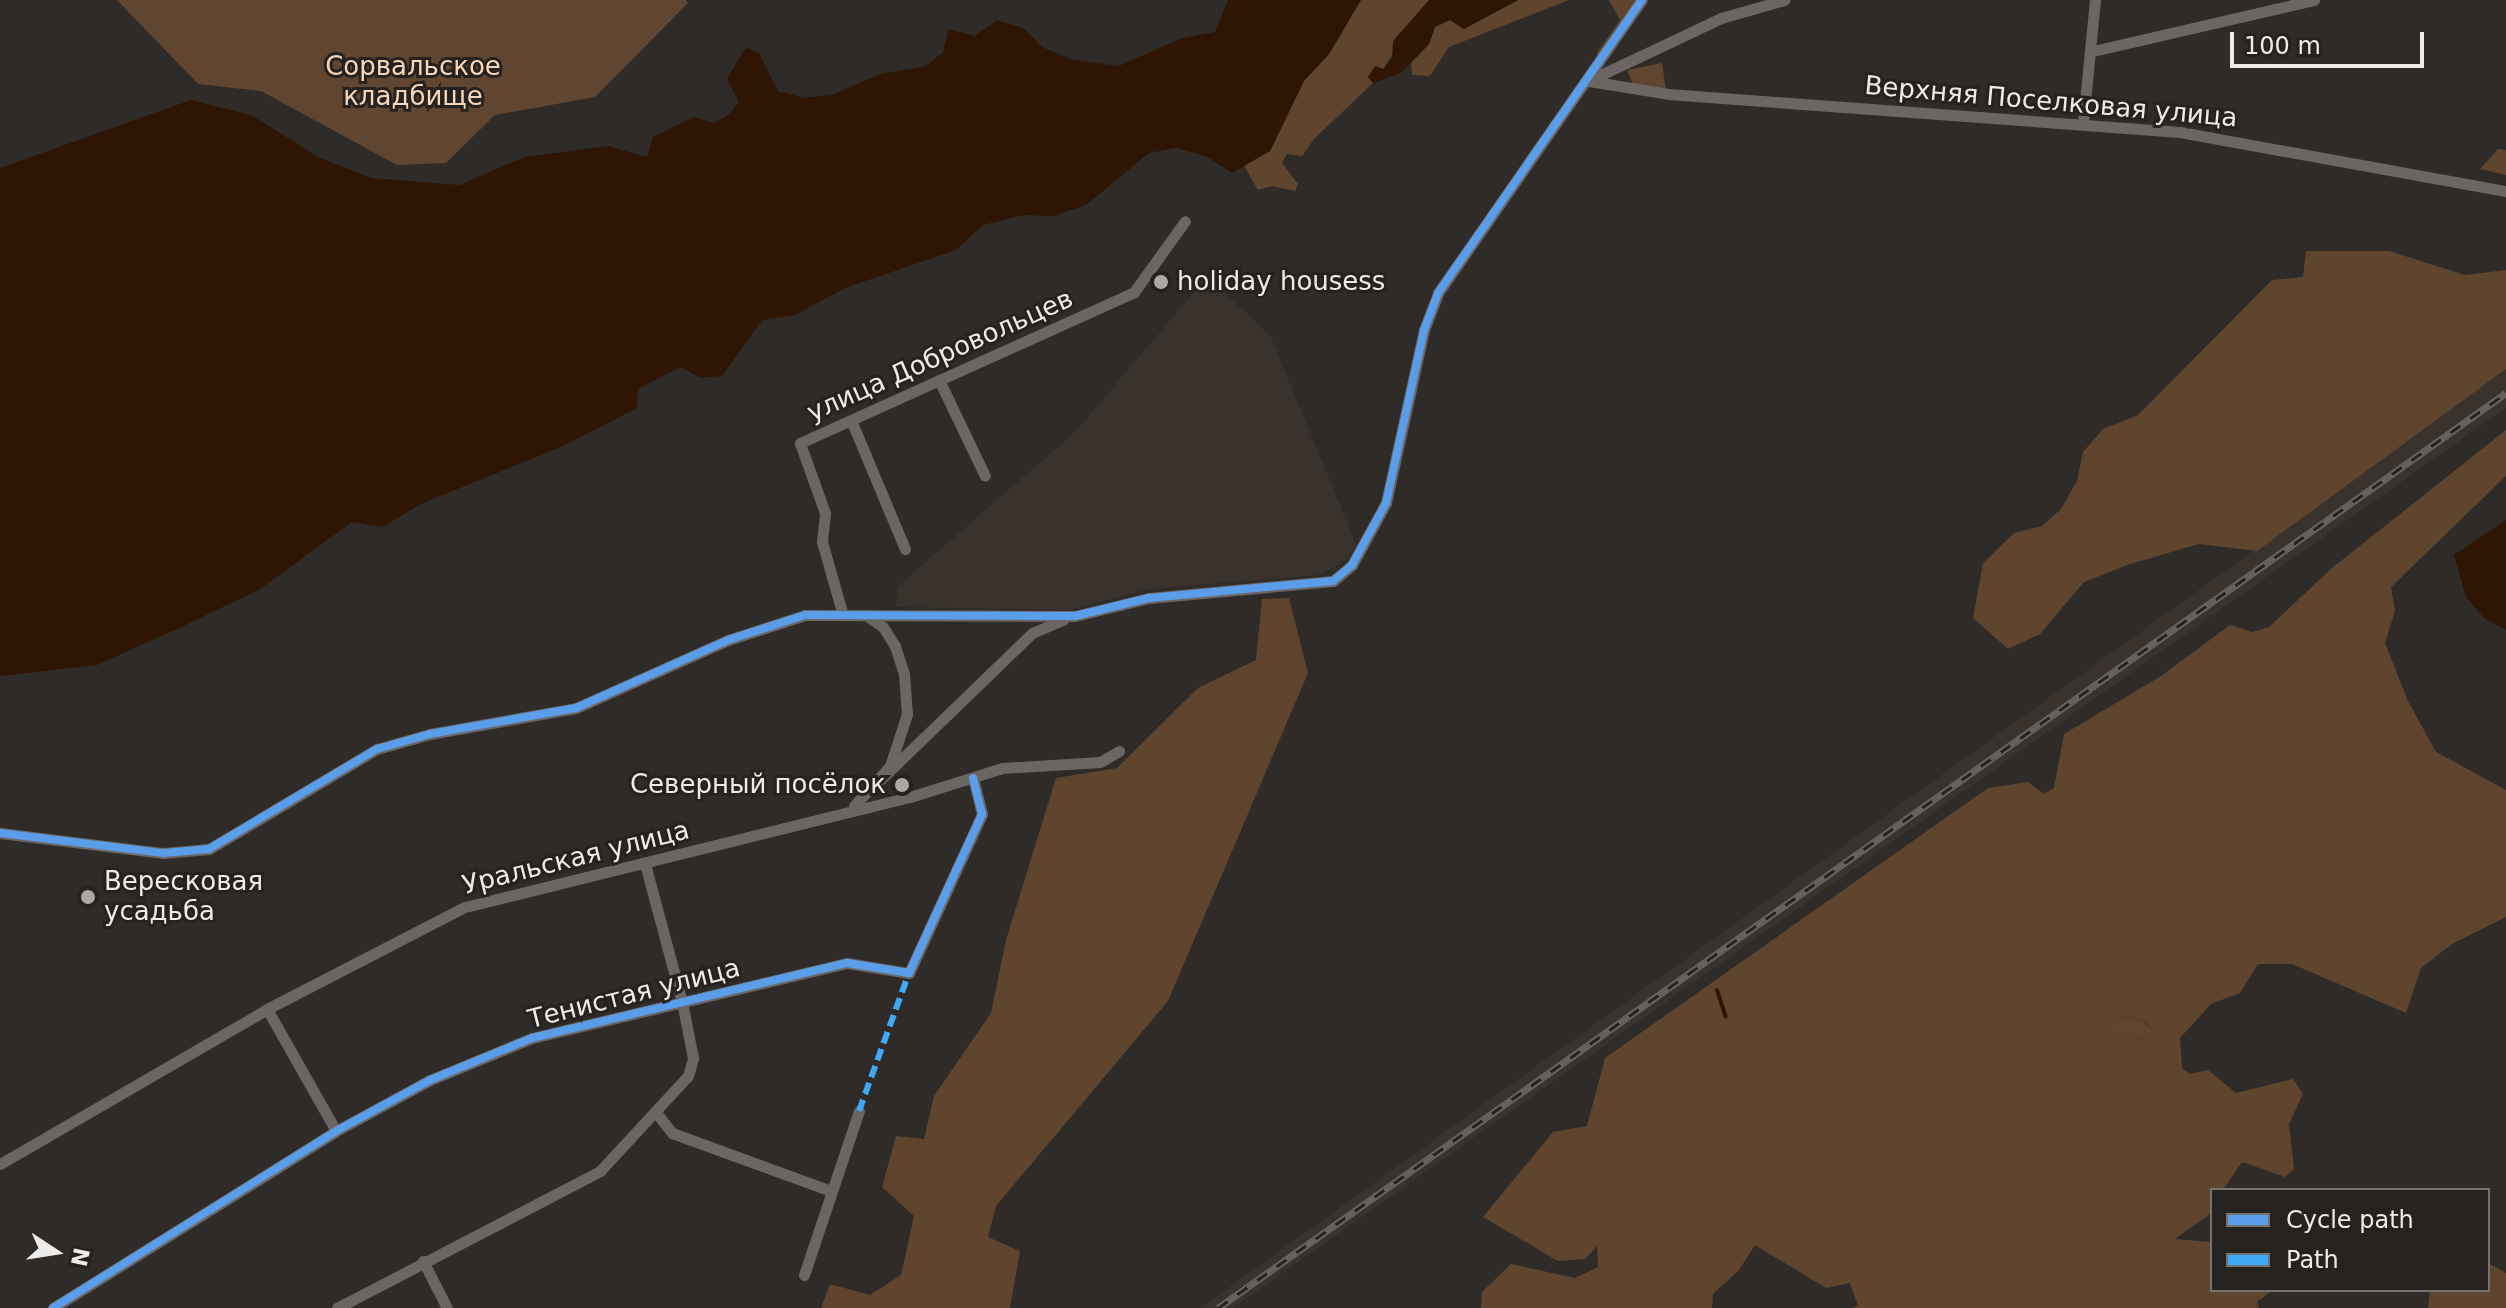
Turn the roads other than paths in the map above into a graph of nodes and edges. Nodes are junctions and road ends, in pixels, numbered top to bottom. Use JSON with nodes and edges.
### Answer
{"nodes":[{"id":1,"x":1642,"y":0,"type":"edge"},
{"id":2,"x":1784,"y":0,"type":"edge"},
{"id":3,"x":2095,"y":0,"type":"edge"},
{"id":4,"x":2314,"y":0,"type":"edge"},
{"id":5,"x":2093,"y":51,"type":"junction"},
{"id":6,"x":1589,"y":81,"type":"junction"},
{"id":7,"x":2083,"y":122,"type":"junction"},
{"id":8,"x":2506,"y":191,"type":"edge"},
{"id":9,"x":1185,"y":221,"type":"dead end"},
{"id":10,"x":939,"y":380,"type":"junction"},
{"id":11,"x":851,"y":420,"type":"junction"},
{"id":12,"x":985,"y":476,"type":"dead end"},
{"id":13,"x":905,"y":549,"type":"dead end"},
{"id":14,"x":842,"y":612,"type":"junction"},
{"id":15,"x":861,"y":614,"type":"junction"},
{"id":16,"x":1075,"y":616,"type":"junction"},
{"id":17,"x":1119,"y":751,"type":"dead end"},
{"id":18,"x":973,"y":778,"type":"junction"},
{"id":19,"x":881,"y":779,"type":"junction"},
{"id":20,"x":845,"y":810,"type":"junction"},
{"id":21,"x":0,"y":833,"type":"edge"},
{"id":22,"x":645,"y":864,"type":"junction"},
{"id":23,"x":682,"y":1002,"type":"junction"},
{"id":24,"x":267,"y":1009,"type":"junction"},
{"id":25,"x":859,"y":1111,"type":"dead end"},
{"id":26,"x":658,"y":1115,"type":"junction"},
{"id":27,"x":336,"y":1131,"type":"junction"},
{"id":28,"x":0,"y":1164,"type":"edge"},
{"id":29,"x":831,"y":1191,"type":"junction"},
{"id":30,"x":423,"y":1261,"type":"junction"},
{"id":31,"x":804,"y":1275,"type":"dead end"},
{"id":32,"x":53,"y":1308,"type":"edge"},
{"id":33,"x":337,"y":1308,"type":"edge"},
{"id":34,"x":447,"y":1308,"type":"edge"}],
"edges":[{"from":1,"to":6,"type":"street"},
{"from":2,"to":6,"type":"street"},
{"from":3,"to":5,"type":"street"},
{"from":4,"to":5,"type":"street"},
{"from":5,"to":7,"type":"street"},
{"from":6,"to":7,"type":"street","name":"Верхняя Поселковая улица"},
{"from":6,"to":16,"type":"street"},
{"from":7,"to":8,"type":"street","name":"Верхняя Поселковая улица"},
{"from":9,"to":10,"type":"street","name":"улица Добровольцев"},
{"from":10,"to":11,"type":"street","name":"улица Добровольцев"},
{"from":10,"to":12,"type":"street"},
{"from":11,"to":13,"type":"street"},
{"from":11,"to":14,"type":"street","name":"улица Добровольцев"},
{"from":14,"to":15,"type":"street"},
{"from":14,"to":21,"type":"street"},
{"from":15,"to":16,"type":"street"},
{"from":15,"to":19,"type":"street"},
{"from":16,"to":19,"type":"street"},
{"from":17,"to":18,"type":"street","name":"Уральская улица"},
{"from":18,"to":20,"type":"street","name":"Уральская улица"},
{"from":18,"to":23,"type":"street","name":"Тенистая улица"},
{"from":19,"to":20,"type":"street"},
{"from":20,"to":22,"type":"street","name":"Уральская улица"},
{"from":22,"to":23,"type":"street"},
{"from":22,"to":24,"type":"street","name":"Уральская улица"},
{"from":23,"to":26,"type":"street"},
{"from":23,"to":27,"type":"street","name":"Тенистая улица"},
{"from":24,"to":27,"type":"street"},
{"from":24,"to":28,"type":"street","name":"Уральская улица"},
{"from":25,"to":29,"type":"street"},
{"from":26,"to":29,"type":"street"},
{"from":26,"to":30,"type":"street"},
{"from":27,"to":32,"type":"street","name":"Тенистая улица"},
{"from":29,"to":31,"type":"street"},
{"from":30,"to":33,"type":"street"},
{"from":30,"to":34,"type":"street"}]}
